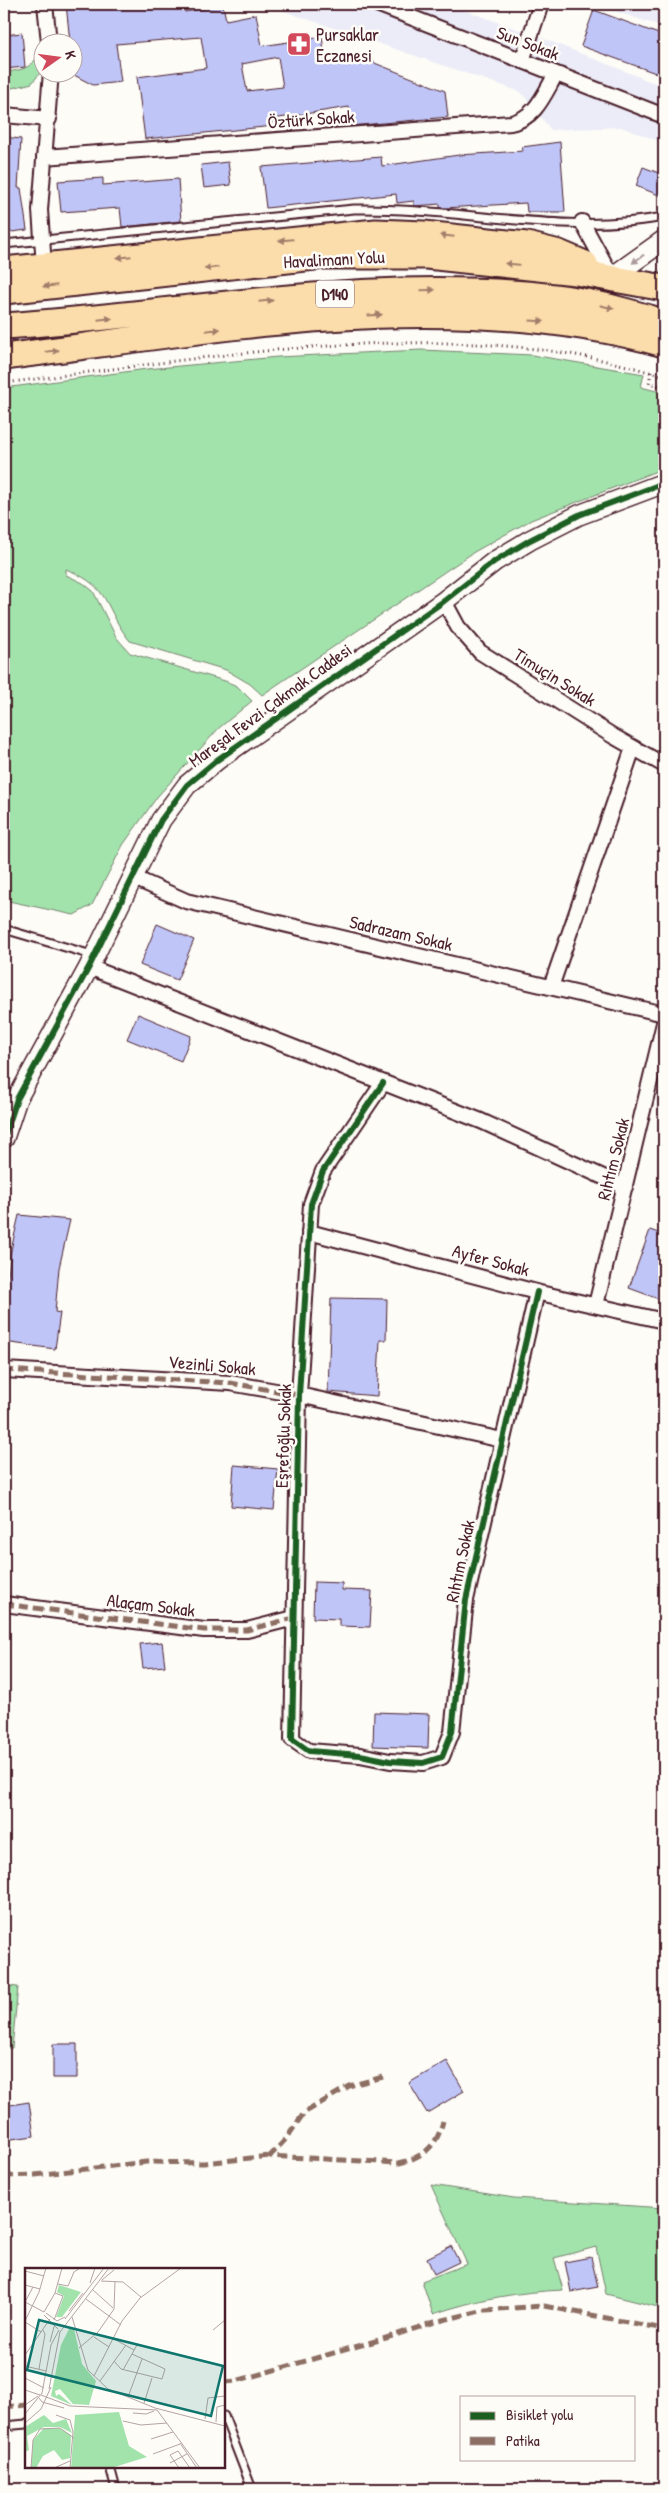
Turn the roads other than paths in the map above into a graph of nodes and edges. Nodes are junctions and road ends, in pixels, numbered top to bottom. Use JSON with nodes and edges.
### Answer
{"nodes":[{"id":1,"x":44,"y":4,"type":"edge"},
{"id":2,"x":377,"y":4,"type":"edge"},
{"id":3,"x":541,"y":4,"type":"edge"},
{"id":4,"x":48,"y":32,"type":"edge"},
{"id":5,"x":522,"y":61,"type":"junction"},
{"id":6,"x":556,"y":74,"type":"junction"},
{"id":7,"x":51,"y":82,"type":"edge"},
{"id":8,"x":4,"y":115,"type":"edge"},
{"id":9,"x":664,"y":116,"type":"edge"},
{"id":10,"x":49,"y":119,"type":"junction"},
{"id":11,"x":44,"y":157,"type":"junction"},
{"id":12,"x":664,"y":217,"type":"edge"},
{"id":13,"x":582,"y":222,"type":"junction"},
{"id":14,"x":42,"y":240,"type":"junction"},
{"id":15,"x":664,"y":240,"type":"edge"},
{"id":16,"x":4,"y":244,"type":"edge"},
{"id":17,"x":44,"y":266,"type":"junction"},
{"id":18,"x":4,"y":270,"type":"edge"},
{"id":19,"x":612,"y":277,"type":"junction"},
{"id":20,"x":664,"y":288,"type":"edge"},
{"id":21,"x":4,"y":291,"type":"edge"},
{"id":22,"x":664,"y":322,"type":"edge"},
{"id":23,"x":4,"y":326,"type":"edge"},
{"id":24,"x":664,"y":344,"type":"edge"},
{"id":25,"x":4,"y":357,"type":"edge"},
{"id":26,"x":664,"y":483,"type":"edge"},
{"id":27,"x":444,"y":601,"type":"junction"},
{"id":28,"x":633,"y":748,"type":"junction"},
{"id":29,"x":664,"y":765,"type":"edge"},
{"id":30,"x":132,"y":877,"type":"junction"},
{"id":31,"x":4,"y":929,"type":"edge"},
{"id":32,"x":91,"y":961,"type":"junction"},
{"id":33,"x":551,"y":987,"type":"junction"},
{"id":34,"x":664,"y":1014,"type":"edge"},
{"id":35,"x":664,"y":1023,"type":"edge"},
{"id":36,"x":384,"y":1083,"type":"junction"},
{"id":37,"x":4,"y":1138,"type":"edge"},
{"id":38,"x":625,"y":1187,"type":"junction"},
{"id":39,"x":309,"y":1232,"type":"junction"},
{"id":40,"x":538,"y":1292,"type":"junction"},
{"id":41,"x":596,"y":1305,"type":"junction"},
{"id":42,"x":664,"y":1320,"type":"edge"},
{"id":43,"x":4,"y":1370,"type":"edge"},
{"id":44,"x":299,"y":1395,"type":"junction"},
{"id":45,"x":502,"y":1440,"type":"junction"},
{"id":46,"x":4,"y":1604,"type":"edge"},
{"id":47,"x":294,"y":1618,"type":"junction"},
{"id":48,"x":360,"y":1754,"type":"joint"},
{"id":49,"x":225,"y":2419,"type":"edge"},
{"id":50,"x":25,"y":2424,"type":"edge"},
{"id":51,"x":4,"y":2426,"type":"edge"},
{"id":52,"x":110,"y":2468,"type":"edge"},
{"id":53,"x":116,"y":2489,"type":"edge"},
{"id":54,"x":252,"y":2489,"type":"edge"}],
"edges":[{"from":1,"to":4,"type":"street"},
{"from":2,"to":5,"type":"street","name":"Sun Sokak"},
{"from":3,"to":5,"type":"street"},
{"from":5,"to":6,"type":"street","name":"Sun Sokak"},
{"from":6,"to":9,"type":"street","name":"Sun Sokak"},
{"from":6,"to":11,"type":"street","name":"Öztürk Sokak"},
{"from":7,"to":10,"type":"street"},
{"from":8,"to":10,"type":"street"},
{"from":10,"to":11,"type":"street"},
{"from":11,"to":14,"type":"street"},
{"from":12,"to":13,"type":"lane"},
{"from":13,"to":14,"type":"lane"},
{"from":13,"to":19,"type":"street"},
{"from":14,"to":16,"type":"lane"},
{"from":14,"to":17,"type":"street"},
{"from":15,"to":19,"type":"street","one_way":true},
{"from":17,"to":18,"type":"highway"},
{"from":19,"to":17,"type":"highway","one_way":true},
{"from":19,"to":20,"type":"highway","name":"Havalimanı Yolu","number":"D140"},
{"from":19,"to":21,"type":"highway","name":"Havalimanı Yolu","number":"D140","one_way":true},
{"from":23,"to":22,"type":"highway","number":"D140","one_way":true},
{"from":25,"to":24,"type":"highway","one_way":true},
{"from":26,"to":27,"type":"street","name":"Mareşal Fevzi Çakmak Caddesi"},
{"from":27,"to":28,"type":"street","name":"Timuçin Sokak"},
{"from":27,"to":30,"type":"street","name":"Mareşal Fevzi Çakmak Caddesi"},
{"from":28,"to":29,"type":"street","name":"Timuçin Sokak"},
{"from":28,"to":33,"type":"street"},
{"from":30,"to":32,"type":"street","name":"Mareşal Fevzi Çakmak Caddesi"},
{"from":30,"to":33,"type":"street","name":"Sadrazam Sokak"},
{"from":31,"to":32,"type":"lane"},
{"from":32,"to":36,"type":"street"},
{"from":32,"to":37,"type":"street","name":"Mareşal Fevzi Çakmak Caddesi"},
{"from":33,"to":34,"type":"street","name":"Sadrazam Sokak"},
{"from":35,"to":38,"type":"street","name":"Rıhtım Sokak"},
{"from":36,"to":38,"type":"street"},
{"from":36,"to":39,"type":"street","name":"Eşrefoğlu Sokak"},
{"from":38,"to":41,"type":"street","name":"Rıhtım Sokak"},
{"from":39,"to":40,"type":"street","name":"Ayfer Sokak"},
{"from":39,"to":44,"type":"street","name":"Eşrefoğlu Sokak"},
{"from":40,"to":41,"type":"street","name":"Ayfer Sokak"},
{"from":40,"to":45,"type":"street","name":"Rıhtım Sokak"},
{"from":41,"to":42,"type":"street","name":"Ayfer Sokak"},
{"from":43,"to":44,"type":"street","name":"Vezinli Sokak"},
{"from":44,"to":45,"type":"street","name":"Vezinli Sokak"},
{"from":44,"to":47,"type":"street","name":"Eşrefoğlu Sokak"},
{"from":45,"to":48,"type":"street","name":"Rıhtım Sokak"},
{"from":46,"to":47,"type":"street","name":"Alaçam Sokak"},
{"from":47,"to":48,"type":"street","name":"Eşrefoğlu Sokak"},
{"from":49,"to":54,"type":"lane"},
{"from":50,"to":51,"type":"lane"},
{"from":52,"to":53,"type":"lane"}]}
